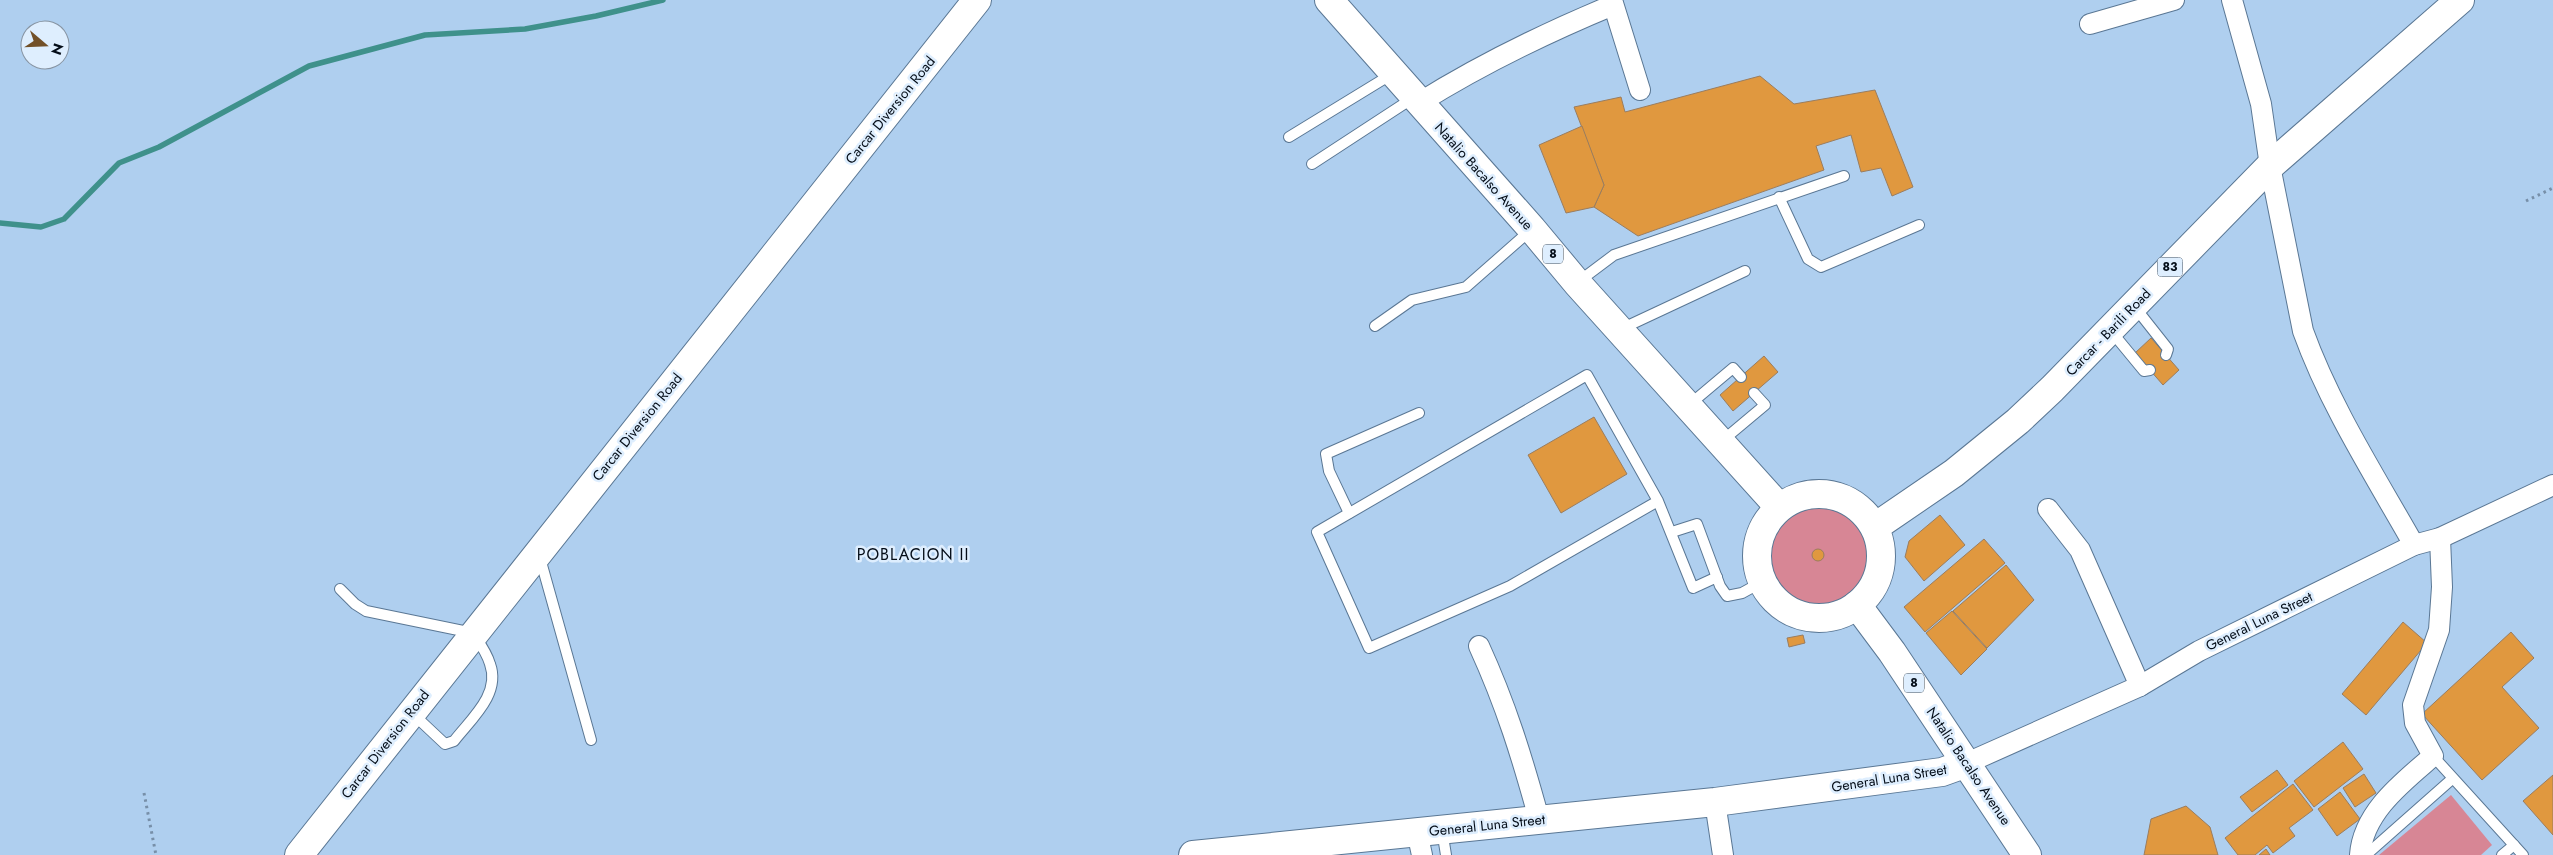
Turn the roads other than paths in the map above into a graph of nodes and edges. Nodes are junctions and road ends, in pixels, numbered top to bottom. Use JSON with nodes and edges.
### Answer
{"nodes":[{"id":1,"x":977,"y":0,"type":"edge"},
{"id":2,"x":2174,"y":0,"type":"edge"},
{"id":3,"x":2232,"y":0,"type":"edge"},
{"id":4,"x":2460,"y":0,"type":"edge"},
{"id":5,"x":1612,"y":2,"type":"edge"},
{"id":6,"x":1338,"y":3,"type":"edge"},
{"id":7,"x":2090,"y":24,"type":"dead end"},
{"id":8,"x":1392,"y":74,"type":"junction"},
{"id":9,"x":1640,"y":90,"type":"dead end"},
{"id":10,"x":1416,"y":100,"type":"junction"},
{"id":11,"x":1289,"y":137,"type":"dead end"},
{"id":12,"x":1312,"y":164,"type":"dead end"},
{"id":13,"x":2270,"y":166,"type":"junction"},
{"id":14,"x":1844,"y":176,"type":"dead end"},
{"id":15,"x":1779,"y":197,"type":"junction"},
{"id":16,"x":1919,"y":225,"type":"dead end"},
{"id":17,"x":1532,"y":229,"type":"junction"},
{"id":18,"x":1745,"y":271,"type":"dead end"},
{"id":19,"x":1577,"y":283,"type":"junction"},
{"id":20,"x":2133,"y":306,"type":"junction"},
{"id":21,"x":1375,"y":326,"type":"dead end"},
{"id":22,"x":1620,"y":330,"type":"junction"},
{"id":23,"x":2110,"y":330,"type":"junction"},
{"id":24,"x":2166,"y":355,"type":"dead end"},
{"id":25,"x":2150,"y":370,"type":"dead end"},
{"id":26,"x":1741,"y":376,"type":"dead end"},
{"id":27,"x":1754,"y":393,"type":"dead end"},
{"id":28,"x":1688,"y":405,"type":"junction"},
{"id":29,"x":1419,"y":413,"type":"dead end"},
{"id":30,"x":1721,"y":442,"type":"junction"},
{"id":31,"x":2553,"y":484,"type":"edge"},
{"id":32,"x":1658,"y":501,"type":"junction"},
{"id":33,"x":1779,"y":507,"type":"junction"},
{"id":34,"x":2048,"y":509,"type":"dead end"},
{"id":35,"x":1349,"y":513,"type":"junction"},
{"id":36,"x":1875,"y":527,"type":"junction"},
{"id":37,"x":1672,"y":532,"type":"junction"},
{"id":38,"x":2440,"y":538,"type":"junction"},
{"id":39,"x":2414,"y":545,"type":"junction"},
{"id":40,"x":538,"y":552,"type":"junction"},
{"id":41,"x":1717,"y":577,"type":"junction"},
{"id":42,"x":1762,"y":582,"type":"junction"},
{"id":43,"x":340,"y":588,"type":"dead end"},
{"id":44,"x":1857,"y":606,"type":"junction"},
{"id":45,"x":473,"y":632,"type":"junction"},
{"id":46,"x":1479,"y":646,"type":"dead end"},
{"id":47,"x":2140,"y":686,"type":"junction"},
{"id":48,"x":410,"y":712,"type":"junction"},
{"id":49,"x":591,"y":740,"type":"dead end"},
{"id":50,"x":2433,"y":756,"type":"junction"},
{"id":51,"x":1967,"y":763,"type":"junction"},
{"id":52,"x":2452,"y":779,"type":"junction"},
{"id":53,"x":1715,"y":802,"type":"junction"},
{"id":54,"x":1539,"y":819,"type":"junction"},
{"id":55,"x":1432,"y":843,"type":"edge"},
{"id":56,"x":2514,"y":845,"type":"junction"},
{"id":57,"x":299,"y":855,"type":"edge"},
{"id":58,"x":1194,"y":855,"type":"edge"},
{"id":59,"x":1723,"y":855,"type":"edge"},
{"id":60,"x":2027,"y":855,"type":"edge"},
{"id":61,"x":2360,"y":855,"type":"edge"},
{"id":62,"x":2366,"y":855,"type":"edge"},
{"id":63,"x":2502,"y":855,"type":"edge"},
{"id":64,"x":2523,"y":855,"type":"edge"}],
"edges":[{"from":1,"to":40,"type":"main road","name":"Carcar Diversion Road"},
{"from":2,"to":7,"type":"street"},
{"from":3,"to":13,"type":"street"},
{"from":4,"to":13,"type":"main road","name":"Carcar - Barili Road","number":"83"},
{"from":5,"to":9,"type":"street"},
{"from":5,"to":10,"type":"street"},
{"from":6,"to":8,"type":"main road","name":"Natalio Bacalso Avenue","number":"8"},
{"from":8,"to":10,"type":"main road","name":"Natalio Bacalso Avenue","number":"8"},
{"from":8,"to":11,"type":"lane"},
{"from":10,"to":12,"type":"lane"},
{"from":10,"to":17,"type":"main road","name":"Natalio Bacalso Avenue","number":"8"},
{"from":13,"to":20,"type":"main road","name":"Carcar - Barili Road","number":"83"},
{"from":13,"to":39,"type":"street"},
{"from":14,"to":15,"type":"lane"},
{"from":15,"to":16,"type":"lane"},
{"from":15,"to":19,"type":"lane"},
{"from":17,"to":19,"type":"main road","name":"Natalio Bacalso Avenue","number":"8"},
{"from":17,"to":21,"type":"lane"},
{"from":18,"to":22,"type":"lane"},
{"from":19,"to":22,"type":"main road","name":"Natalio Bacalso Avenue","number":"8"},
{"from":20,"to":23,"type":"main road","name":"Carcar - Barili Road","number":"83"},
{"from":20,"to":24,"type":"lane"},
{"from":22,"to":28,"type":"main road","name":"Natalio Bacalso Avenue","number":"8"},
{"from":23,"to":25,"type":"lane"},
{"from":23,"to":36,"type":"main road","name":"Carcar - Barili Road","number":"83"},
{"from":26,"to":28,"type":"lane"},
{"from":27,"to":30,"type":"lane"},
{"from":28,"to":30,"type":"main road","name":"Natalio Bacalso Avenue","number":"8"},
{"from":29,"to":35,"type":"lane"},
{"from":30,"to":33,"type":"main road","name":"Natalio Bacalso Avenue","number":"8"},
{"from":31,"to":38,"type":"street","name":"General Luna Street"},
{"from":32,"to":35,"type":"lane"},
{"from":32,"to":35,"type":"lane"},
{"from":32,"to":37,"type":"lane"},
{"from":33,"to":36,"type":"main road"},
{"from":33,"to":42,"type":"main road"},
{"from":34,"to":47,"type":"street"},
{"from":36,"to":44,"type":"main road"},
{"from":37,"to":41,"type":"lane"},
{"from":37,"to":41,"type":"lane"},
{"from":38,"to":39,"type":"street","name":"General Luna Street"},
{"from":38,"to":50,"type":"street"},
{"from":39,"to":47,"type":"street","name":"General Luna Street"},
{"from":40,"to":45,"type":"main road","name":"Carcar Diversion Road"},
{"from":40,"to":49,"type":"lane"},
{"from":41,"to":42,"type":"lane"},
{"from":42,"to":44,"type":"main road"},
{"from":43,"to":45,"type":"lane"},
{"from":44,"to":51,"type":"main road","name":"Natalio Bacalso Avenue","number":"8"},
{"from":45,"to":48,"type":"main road","name":"Carcar Diversion Road"},
{"from":45,"to":48,"type":"lane"},
{"from":46,"to":54,"type":"street"},
{"from":47,"to":51,"type":"street","name":"General Luna Street"},
{"from":48,"to":57,"type":"main road","name":"Carcar Diversion Road"},
{"from":50,"to":52,"type":"lane"},
{"from":50,"to":61,"type":"street"},
{"from":51,"to":53,"type":"main road","name":"General Luna Street"},
{"from":51,"to":60,"type":"main road","name":"Natalio Bacalso Avenue","number":"8"},
{"from":52,"to":56,"type":"lane"},
{"from":52,"to":62,"type":"lane"},
{"from":53,"to":54,"type":"main road","name":"General Luna Street"},
{"from":53,"to":59,"type":"street"},
{"from":54,"to":55,"type":"main road","name":"General Luna Street"},
{"from":55,"to":58,"type":"main road","name":"General Luna Street"},
{"from":56,"to":63,"type":"lane"},
{"from":56,"to":64,"type":"lane"}]}
